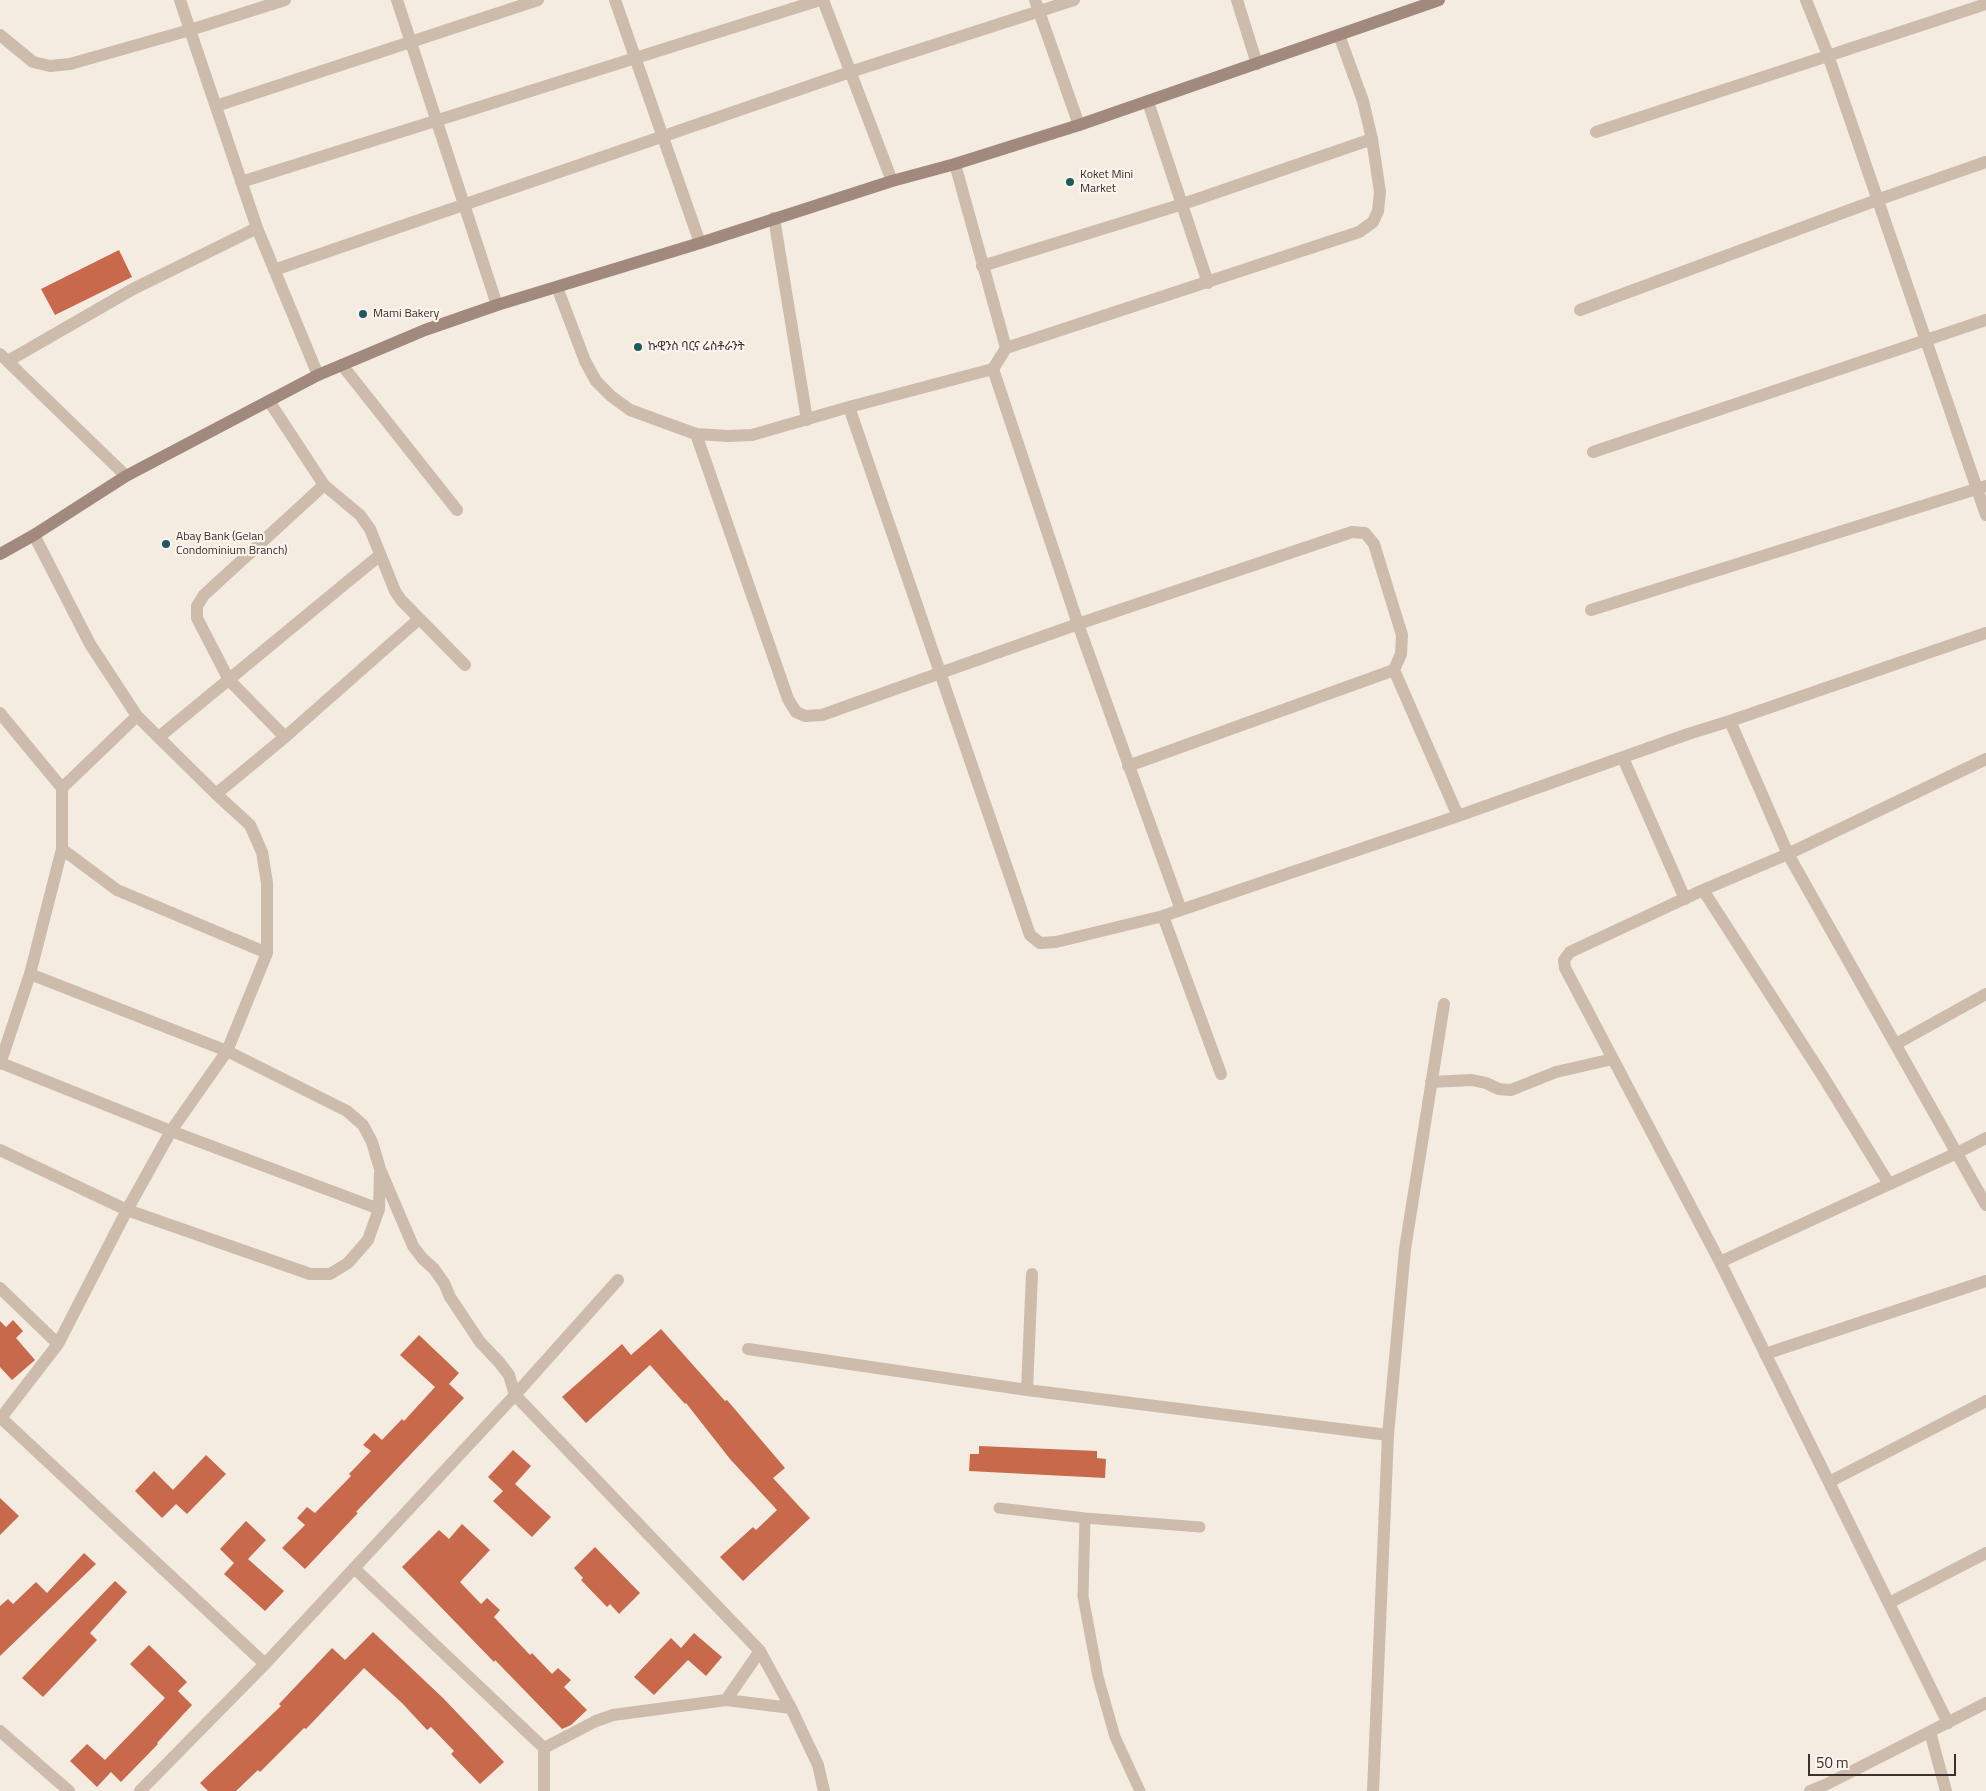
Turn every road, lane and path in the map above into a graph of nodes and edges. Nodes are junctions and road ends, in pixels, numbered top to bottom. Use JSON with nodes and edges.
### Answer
{"nodes":[{"id":1,"x":180,"y":0,"type":"edge"},
{"id":2,"x":285,"y":0,"type":"edge"},
{"id":3,"x":397,"y":0,"type":"edge"},
{"id":4,"x":538,"y":0,"type":"edge"},
{"id":5,"x":616,"y":0,"type":"edge"},
{"id":6,"x":821,"y":0,"type":"edge"},
{"id":7,"x":1074,"y":0,"type":"edge"},
{"id":8,"x":1237,"y":0,"type":"edge"},
{"id":9,"x":1439,"y":0,"type":"edge"},
{"id":10,"x":1806,"y":0,"type":"edge"},
{"id":11,"x":1986,"y":4,"type":"edge"},
{"id":12,"x":1036,"y":5,"type":"edge"},
{"id":13,"x":190,"y":30,"type":"junction"},
{"id":14,"x":1338,"y":35,"type":"junction"},
{"id":15,"x":0,"y":36,"type":"edge"},
{"id":16,"x":411,"y":42,"type":"junction"},
{"id":17,"x":1828,"y":55,"type":"junction"},
{"id":18,"x":636,"y":58,"type":"junction"},
{"id":19,"x":1257,"y":64,"type":"junction"},
{"id":20,"x":850,"y":72,"type":"junction"},
{"id":21,"x":1148,"y":102,"type":"junction"},
{"id":22,"x":216,"y":106,"type":"junction"},
{"id":23,"x":437,"y":121,"type":"junction"},
{"id":24,"x":1079,"y":125,"type":"junction"},
{"id":25,"x":1596,"y":132,"type":"dead end"},
{"id":26,"x":663,"y":135,"type":"junction"},
{"id":27,"x":1372,"y":139,"type":"junction"},
{"id":28,"x":1986,"y":162,"type":"edge"},
{"id":29,"x":955,"y":164,"type":"junction"},
{"id":30,"x":892,"y":181,"type":"junction"},
{"id":31,"x":241,"y":182,"type":"junction"},
{"id":32,"x":1877,"y":200,"type":"junction"},
{"id":33,"x":464,"y":204,"type":"junction"},
{"id":34,"x":1183,"y":204,"type":"junction"},
{"id":35,"x":774,"y":218,"type":"junction"},
{"id":36,"x":256,"y":228,"type":"junction"},
{"id":37,"x":700,"y":243,"type":"junction"},
{"id":38,"x":982,"y":266,"type":"junction"},
{"id":39,"x":274,"y":270,"type":"junction"},
{"id":40,"x":1208,"y":283,"type":"junction"},
{"id":41,"x":558,"y":287,"type":"junction"},
{"id":42,"x":497,"y":305,"type":"junction"},
{"id":43,"x":1580,"y":310,"type":"dead end"},
{"id":44,"x":1986,"y":320,"type":"edge"},
{"id":45,"x":1925,"y":341,"type":"junction"},
{"id":46,"x":1006,"y":348,"type":"junction"},
{"id":47,"x":4,"y":357,"type":"edge"},
{"id":48,"x":342,"y":365,"type":"junction"},
{"id":49,"x":994,"y":369,"type":"junction"},
{"id":50,"x":318,"y":375,"type":"junction"},
{"id":51,"x":269,"y":401,"type":"junction"},
{"id":52,"x":849,"y":407,"type":"junction"},
{"id":53,"x":807,"y":420,"type":"junction"},
{"id":54,"x":696,"y":434,"type":"junction"},
{"id":55,"x":1593,"y":452,"type":"dead end"},
{"id":56,"x":126,"y":476,"type":"junction"},
{"id":57,"x":324,"y":486,"type":"junction"},
{"id":58,"x":1981,"y":488,"type":"edge"},
{"id":59,"x":456,"y":510,"type":"dead end"},
{"id":60,"x":1986,"y":515,"type":"edge"},
{"id":61,"x":34,"y":535,"type":"junction"},
{"id":62,"x":0,"y":554,"type":"edge"},
{"id":63,"x":380,"y":555,"type":"junction"},
{"id":64,"x":1591,"y":610,"type":"dead end"},
{"id":65,"x":419,"y":619,"type":"junction"},
{"id":66,"x":1078,"y":624,"type":"junction"},
{"id":67,"x":1986,"y":634,"type":"edge"},
{"id":68,"x":465,"y":665,"type":"dead end"},
{"id":69,"x":1394,"y":670,"type":"junction"},
{"id":70,"x":940,"y":674,"type":"junction"},
{"id":71,"x":229,"y":680,"type":"junction"},
{"id":72,"x":0,"y":713,"type":"edge"},
{"id":73,"x":137,"y":716,"type":"junction"},
{"id":74,"x":1730,"y":721,"type":"junction"},
{"id":75,"x":285,"y":737,"type":"junction"},
{"id":76,"x":160,"y":738,"type":"junction"},
{"id":77,"x":1623,"y":758,"type":"junction"},
{"id":78,"x":1986,"y":759,"type":"edge"},
{"id":79,"x":1128,"y":766,"type":"junction"},
{"id":80,"x":62,"y":788,"type":"junction"},
{"id":81,"x":216,"y":794,"type":"junction"},
{"id":82,"x":1458,"y":816,"type":"junction"},
{"id":83,"x":62,"y":849,"type":"junction"},
{"id":84,"x":1788,"y":854,"type":"junction"},
{"id":85,"x":1703,"y":890,"type":"junction"},
{"id":86,"x":1685,"y":899,"type":"junction"},
{"id":87,"x":1181,"y":910,"type":"junction"},
{"id":88,"x":1163,"y":916,"type":"junction"},
{"id":89,"x":267,"y":953,"type":"junction"},
{"id":90,"x":30,"y":974,"type":"junction"},
{"id":91,"x":1986,"y":994,"type":"edge"},
{"id":92,"x":1444,"y":1004,"type":"dead end"},
{"id":93,"x":1896,"y":1044,"type":"junction"},
{"id":94,"x":227,"y":1050,"type":"junction"},
{"id":95,"x":1613,"y":1059,"type":"junction"},
{"id":96,"x":0,"y":1064,"type":"edge"},
{"id":97,"x":1221,"y":1074,"type":"dead end"},
{"id":98,"x":1431,"y":1082,"type":"junction"},
{"id":99,"x":172,"y":1131,"type":"junction"},
{"id":100,"x":1986,"y":1138,"type":"edge"},
{"id":101,"x":0,"y":1150,"type":"edge"},
{"id":102,"x":1957,"y":1153,"type":"junction"},
{"id":103,"x":380,"y":1169,"type":"junction"},
{"id":104,"x":1889,"y":1184,"type":"junction"},
{"id":105,"x":1986,"y":1206,"type":"edge"},
{"id":106,"x":127,"y":1210,"type":"junction"},
{"id":107,"x":379,"y":1210,"type":"junction"},
{"id":108,"x":1720,"y":1262,"type":"junction"},
{"id":109,"x":1032,"y":1274,"type":"dead end"},
{"id":110,"x":618,"y":1280,"type":"dead end"},
{"id":111,"x":1986,"y":1281,"type":"edge"},
{"id":112,"x":0,"y":1288,"type":"edge"},
{"id":113,"x":58,"y":1344,"type":"junction"},
{"id":114,"x":748,"y":1349,"type":"dead end"},
{"id":115,"x":1765,"y":1354,"type":"junction"},
{"id":116,"x":1027,"y":1390,"type":"junction"},
{"id":117,"x":515,"y":1395,"type":"junction"},
{"id":118,"x":1986,"y":1401,"type":"edge"},
{"id":119,"x":0,"y":1418,"type":"edge"},
{"id":120,"x":1388,"y":1435,"type":"junction"},
{"id":121,"x":1829,"y":1482,"type":"junction"},
{"id":122,"x":999,"y":1508,"type":"dead end"},
{"id":123,"x":1085,"y":1518,"type":"junction"},
{"id":124,"x":1200,"y":1527,"type":"dead end"},
{"id":125,"x":1986,"y":1553,"type":"edge"},
{"id":126,"x":354,"y":1568,"type":"junction"},
{"id":127,"x":1889,"y":1603,"type":"junction"},
{"id":128,"x":760,"y":1651,"type":"junction"},
{"id":129,"x":265,"y":1664,"type":"junction"},
{"id":130,"x":726,"y":1700,"type":"junction"},
{"id":131,"x":1986,"y":1704,"type":"edge"},
{"id":132,"x":791,"y":1708,"type":"junction"},
{"id":133,"x":1948,"y":1723,"type":"junction"},
{"id":134,"x":0,"y":1732,"type":"edge"},
{"id":135,"x":1930,"y":1732,"type":"junction"},
{"id":136,"x":544,"y":1748,"type":"junction"},
{"id":137,"x":69,"y":1791,"type":"edge"},
{"id":138,"x":140,"y":1791,"type":"edge"},
{"id":139,"x":544,"y":1791,"type":"edge"},
{"id":140,"x":824,"y":1791,"type":"edge"},
{"id":141,"x":1140,"y":1791,"type":"edge"},
{"id":142,"x":1373,"y":1791,"type":"edge"},
{"id":143,"x":1810,"y":1791,"type":"edge"},
{"id":144,"x":1946,"y":1791,"type":"edge"}],
"edges":[{"from":1,"to":13,"type":"street"},
{"from":2,"to":13,"type":"street"},
{"from":3,"to":16,"type":"street"},
{"from":4,"to":16,"type":"street"},
{"from":5,"to":18,"type":"street"},
{"from":6,"to":18,"type":"street"},
{"from":6,"to":20,"type":"street"},
{"from":7,"to":12,"type":"street"},
{"from":8,"to":19,"type":"street"},
{"from":9,"to":14,"type":"street"},
{"from":10,"to":17,"type":"street"},
{"from":11,"to":17,"type":"street"},
{"from":12,"to":20,"type":"street"},
{"from":12,"to":24,"type":"street"},
{"from":13,"to":15,"type":"street"},
{"from":13,"to":22,"type":"street"},
{"from":14,"to":19,"type":"street"},
{"from":14,"to":27,"type":"street"},
{"from":16,"to":22,"type":"street"},
{"from":16,"to":23,"type":"street"},
{"from":17,"to":25,"type":"street"},
{"from":17,"to":32,"type":"street"},
{"from":18,"to":23,"type":"street"},
{"from":18,"to":26,"type":"street"},
{"from":19,"to":21,"type":"street"},
{"from":20,"to":26,"type":"street"},
{"from":20,"to":30,"type":"street"},
{"from":21,"to":24,"type":"street"},
{"from":21,"to":34,"type":"street"},
{"from":22,"to":31,"type":"street"},
{"from":23,"to":31,"type":"street"},
{"from":23,"to":33,"type":"street"},
{"from":24,"to":29,"type":"street"},
{"from":26,"to":33,"type":"street"},
{"from":26,"to":37,"type":"street"},
{"from":27,"to":34,"type":"street"},
{"from":27,"to":40,"type":"street"},
{"from":28,"to":32,"type":"street"},
{"from":29,"to":30,"type":"street"},
{"from":29,"to":38,"type":"street"},
{"from":30,"to":35,"type":"street"},
{"from":31,"to":36,"type":"street"},
{"from":32,"to":43,"type":"street"},
{"from":32,"to":45,"type":"street"},
{"from":33,"to":39,"type":"street"},
{"from":33,"to":42,"type":"street"},
{"from":34,"to":38,"type":"street"},
{"from":34,"to":40,"type":"street"},
{"from":35,"to":37,"type":"street"},
{"from":35,"to":53,"type":"street"},
{"from":36,"to":39,"type":"street"},
{"from":36,"to":47,"type":"street"},
{"from":37,"to":41,"type":"street"},
{"from":38,"to":46,"type":"street"},
{"from":39,"to":50,"type":"street"},
{"from":40,"to":46,"type":"street"},
{"from":41,"to":42,"type":"street"},
{"from":41,"to":54,"type":"street"},
{"from":42,"to":48,"type":"street"},
{"from":44,"to":45,"type":"street"},
{"from":45,"to":55,"type":"street"},
{"from":45,"to":58,"type":"street"},
{"from":46,"to":49,"type":"street"},
{"from":47,"to":56,"type":"street"},
{"from":48,"to":50,"type":"street"},
{"from":48,"to":59,"type":"street"},
{"from":49,"to":52,"type":"street"},
{"from":49,"to":66,"type":"street"},
{"from":50,"to":51,"type":"street"},
{"from":51,"to":56,"type":"street"},
{"from":51,"to":57,"type":"street"},
{"from":52,"to":53,"type":"street"},
{"from":52,"to":70,"type":"street"},
{"from":53,"to":54,"type":"street"},
{"from":54,"to":70,"type":"street"},
{"from":56,"to":61,"type":"street"},
{"from":57,"to":63,"type":"street"},
{"from":57,"to":71,"type":"street"},
{"from":58,"to":60,"type":"street"},
{"from":58,"to":64,"type":"street"},
{"from":61,"to":62,"type":"street"},
{"from":61,"to":73,"type":"street"},
{"from":63,"to":65,"type":"street"},
{"from":63,"to":71,"type":"street"},
{"from":65,"to":68,"type":"street"},
{"from":65,"to":75,"type":"street"},
{"from":66,"to":69,"type":"street"},
{"from":66,"to":70,"type":"street"},
{"from":66,"to":79,"type":"street"},
{"from":67,"to":74,"type":"street"},
{"from":69,"to":79,"type":"street"},
{"from":69,"to":82,"type":"street"},
{"from":70,"to":88,"type":"street"},
{"from":71,"to":75,"type":"street"},
{"from":71,"to":76,"type":"street"},
{"from":72,"to":80,"type":"street"},
{"from":73,"to":76,"type":"street"},
{"from":73,"to":80,"type":"street"},
{"from":74,"to":77,"type":"street"},
{"from":74,"to":84,"type":"street"},
{"from":75,"to":81,"type":"street"},
{"from":76,"to":81,"type":"street"},
{"from":77,"to":82,"type":"street"},
{"from":77,"to":86,"type":"street"},
{"from":78,"to":84,"type":"street"},
{"from":79,"to":87,"type":"street"},
{"from":80,"to":83,"type":"street"},
{"from":81,"to":89,"type":"street"},
{"from":82,"to":87,"type":"street"},
{"from":83,"to":89,"type":"street"},
{"from":83,"to":90,"type":"street"},
{"from":84,"to":85,"type":"street"},
{"from":84,"to":93,"type":"street"},
{"from":85,"to":86,"type":"street"},
{"from":85,"to":104,"type":"street"},
{"from":86,"to":95,"type":"street"},
{"from":87,"to":88,"type":"street"},
{"from":88,"to":97,"type":"street"},
{"from":89,"to":94,"type":"street"},
{"from":90,"to":94,"type":"street"},
{"from":90,"to":96,"type":"street"},
{"from":91,"to":93,"type":"street"},
{"from":92,"to":98,"type":"street"},
{"from":93,"to":102,"type":"street"},
{"from":94,"to":99,"type":"street"},
{"from":94,"to":103,"type":"street"},
{"from":95,"to":98,"type":"street"},
{"from":95,"to":108,"type":"street"},
{"from":96,"to":99,"type":"street"},
{"from":98,"to":120,"type":"street"},
{"from":99,"to":106,"type":"street"},
{"from":99,"to":107,"type":"street"},
{"from":100,"to":102,"type":"street"},
{"from":101,"to":106,"type":"street"},
{"from":102,"to":104,"type":"street"},
{"from":102,"to":105,"type":"street"},
{"from":103,"to":107,"type":"street"},
{"from":103,"to":117,"type":"street"},
{"from":104,"to":108,"type":"street"},
{"from":106,"to":107,"type":"street"},
{"from":106,"to":113,"type":"street"},
{"from":108,"to":115,"type":"street"},
{"from":109,"to":116,"type":"street"},
{"from":110,"to":117,"type":"street"},
{"from":111,"to":115,"type":"street"},
{"from":112,"to":113,"type":"street"},
{"from":113,"to":119,"type":"street"},
{"from":114,"to":116,"type":"street"},
{"from":115,"to":121,"type":"street"},
{"from":116,"to":120,"type":"street"},
{"from":117,"to":126,"type":"street"},
{"from":117,"to":128,"type":"street"},
{"from":118,"to":121,"type":"street"},
{"from":119,"to":129,"type":"street"},
{"from":120,"to":142,"type":"street"},
{"from":121,"to":127,"type":"street"},
{"from":122,"to":123,"type":"lane"},
{"from":123,"to":124,"type":"lane"},
{"from":123,"to":141,"type":"lane"},
{"from":125,"to":127,"type":"street"},
{"from":126,"to":129,"type":"street"},
{"from":126,"to":136,"type":"street"},
{"from":127,"to":133,"type":"street"},
{"from":128,"to":130,"type":"street"},
{"from":128,"to":132,"type":"street"},
{"from":129,"to":138,"type":"street"},
{"from":130,"to":132,"type":"street"},
{"from":130,"to":136,"type":"street"},
{"from":131,"to":133,"type":"street"},
{"from":132,"to":140,"type":"street"},
{"from":133,"to":135,"type":"street"},
{"from":134,"to":137,"type":"street"},
{"from":135,"to":143,"type":"street"},
{"from":135,"to":144,"type":"street"},
{"from":136,"to":139,"type":"street"}]}
